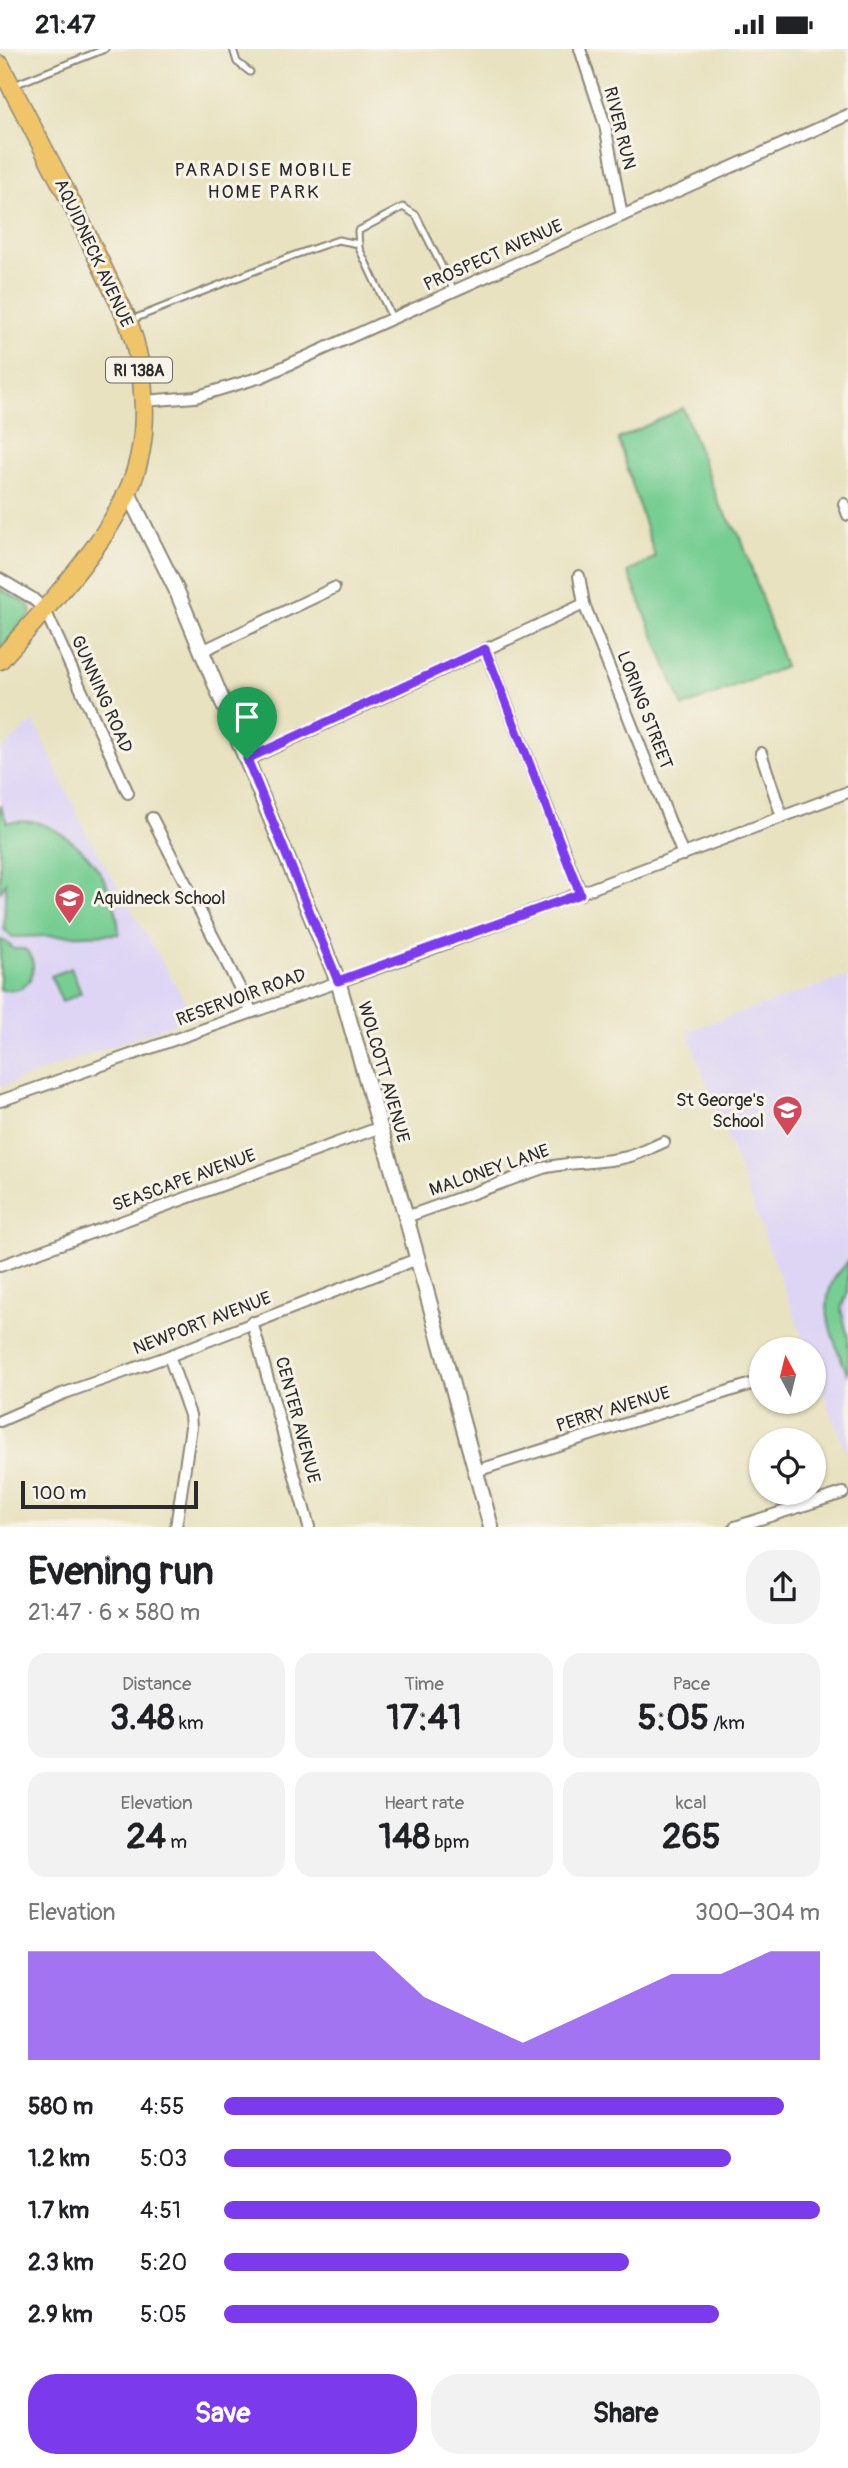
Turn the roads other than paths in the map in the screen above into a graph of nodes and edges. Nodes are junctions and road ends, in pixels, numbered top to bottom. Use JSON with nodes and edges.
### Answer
{"nodes":[{"id":1,"x":105,"y":49,"type":"edge"},
{"id":2,"x":233,"y":49,"type":"edge"},
{"id":3,"x":580,"y":49,"type":"edge"},
{"id":4,"x":0,"y":65,"type":"edge"},
{"id":5,"x":250,"y":72,"type":"dead end"},
{"id":6,"x":11,"y":86,"type":"junction"},
{"id":7,"x":848,"y":115,"type":"edge"},
{"id":8,"x":622,"y":216,"type":"junction"},
{"id":9,"x":359,"y":244,"type":"junction"},
{"id":10,"x":454,"y":291,"type":"junction"},
{"id":11,"x":392,"y":319,"type":"junction"},
{"id":12,"x":128,"y":321,"type":"junction"},
{"id":13,"x":144,"y":401,"type":"junction"},
{"id":14,"x":127,"y":491,"type":"junction"},
{"id":15,"x":579,"y":576,"type":"dead end"},
{"id":16,"x":0,"y":579,"type":"edge"},
{"id":17,"x":334,"y":588,"type":"dead end"},
{"id":18,"x":584,"y":604,"type":"junction"},
{"id":19,"x":45,"y":610,"type":"junction"},
{"id":20,"x":485,"y":649,"type":"junction"},
{"id":21,"x":202,"y":651,"type":"junction"},
{"id":22,"x":0,"y":660,"type":"edge"},
{"id":23,"x":761,"y":753,"type":"dead end"},
{"id":24,"x":247,"y":759,"type":"junction"},
{"id":25,"x":848,"y":792,"type":"edge"},
{"id":26,"x":128,"y":793,"type":"dead end"},
{"id":27,"x":782,"y":817,"type":"junction"},
{"id":28,"x":152,"y":818,"type":"dead end"},
{"id":29,"x":683,"y":855,"type":"junction"},
{"id":30,"x":580,"y":894,"type":"junction"},
{"id":31,"x":338,"y":981,"type":"junction"},
{"id":32,"x":252,"y":1011,"type":"junction"},
{"id":33,"x":0,"y":1101,"type":"edge"},
{"id":34,"x":381,"y":1127,"type":"junction"},
{"id":35,"x":664,"y":1142,"type":"dead end"},
{"id":36,"x":406,"y":1217,"type":"junction"},
{"id":37,"x":417,"y":1259,"type":"junction"},
{"id":38,"x":0,"y":1266,"type":"edge"},
{"id":39,"x":252,"y":1322,"type":"junction"},
{"id":40,"x":169,"y":1356,"type":"junction"},
{"id":41,"x":749,"y":1385,"type":"edge"},
{"id":42,"x":0,"y":1422,"type":"edge"},
{"id":43,"x":476,"y":1471,"type":"junction"},
{"id":44,"x":842,"y":1493,"type":"dead end"},
{"id":45,"x":176,"y":1527,"type":"edge"},
{"id":46,"x":309,"y":1527,"type":"edge"},
{"id":47,"x":491,"y":1527,"type":"edge"},
{"id":48,"x":735,"y":1527,"type":"edge"}],
"edges":[{"from":1,"to":6,"type":"lane"},
{"from":2,"to":5,"type":"lane"},
{"from":3,"to":8,"type":"street","name":"RIVER RUN"},
{"from":4,"to":6,"type":"main road","name":"AQUIDNECK AVENUE","number":"RI 138A"},
{"from":6,"to":12,"type":"main road","name":"AQUIDNECK AVENUE","number":"RI 138A"},
{"from":7,"to":8,"type":"street","name":"PROSPECT AVENUE"},
{"from":8,"to":10,"type":"street","name":"PROSPECT AVENUE"},
{"from":9,"to":10,"type":"lane"},
{"from":9,"to":11,"type":"lane"},
{"from":9,"to":12,"type":"lane"},
{"from":10,"to":11,"type":"street","name":"PROSPECT AVENUE"},
{"from":11,"to":13,"type":"street","name":"PROSPECT AVENUE"},
{"from":12,"to":13,"type":"main road","name":"AQUIDNECK AVENUE","number":"RI 138A"},
{"from":13,"to":14,"type":"main road","name":"AQUIDNECK AVENUE","number":"RI 138A"},
{"from":14,"to":19,"type":"main road","name":"AQUIDNECK AVENUE","number":"RI 138A"},
{"from":14,"to":21,"type":"street","name":"WOLCOTT AVENUE"},
{"from":15,"to":18,"type":"street","name":"LORING STREET"},
{"from":16,"to":19,"type":"street"},
{"from":17,"to":21,"type":"street"},
{"from":18,"to":20,"type":"street"},
{"from":18,"to":29,"type":"street","name":"LORING STREET"},
{"from":19,"to":22,"type":"main road","name":"AQUIDNECK AVENUE","number":"RI 138A"},
{"from":19,"to":26,"type":"street","name":"GUNNING ROAD"},
{"from":20,"to":24,"type":"street"},
{"from":20,"to":30,"type":"street"},
{"from":21,"to":24,"type":"street","name":"WOLCOTT AVENUE"},
{"from":23,"to":27,"type":"street"},
{"from":24,"to":31,"type":"street","name":"WOLCOTT AVENUE"},
{"from":25,"to":27,"type":"street","name":"RESERVOIR ROAD"},
{"from":27,"to":29,"type":"street","name":"RESERVOIR ROAD"},
{"from":28,"to":32,"type":"street"},
{"from":29,"to":30,"type":"street","name":"RESERVOIR ROAD"},
{"from":30,"to":31,"type":"street","name":"RESERVOIR ROAD"},
{"from":31,"to":32,"type":"street","name":"RESERVOIR ROAD"},
{"from":31,"to":34,"type":"street","name":"WOLCOTT AVENUE"},
{"from":32,"to":33,"type":"street","name":"RESERVOIR ROAD"},
{"from":34,"to":36,"type":"street","name":"WOLCOTT AVENUE"},
{"from":34,"to":38,"type":"street","name":"SEASCAPE AVENUE"},
{"from":35,"to":36,"type":"street","name":"MALONEY LANE"},
{"from":36,"to":37,"type":"street","name":"WOLCOTT AVENUE"},
{"from":37,"to":39,"type":"street","name":"NEWPORT AVENUE"},
{"from":37,"to":43,"type":"street","name":"WOLCOTT AVENUE"},
{"from":39,"to":40,"type":"street","name":"NEWPORT AVENUE"},
{"from":39,"to":46,"type":"street","name":"CENTER AVENUE"},
{"from":40,"to":42,"type":"street","name":"NEWPORT AVENUE"},
{"from":40,"to":45,"type":"street"},
{"from":41,"to":43,"type":"street","name":"PERRY AVENUE"},
{"from":43,"to":47,"type":"street","name":"WOLCOTT AVENUE"},
{"from":44,"to":48,"type":"street"}]}
